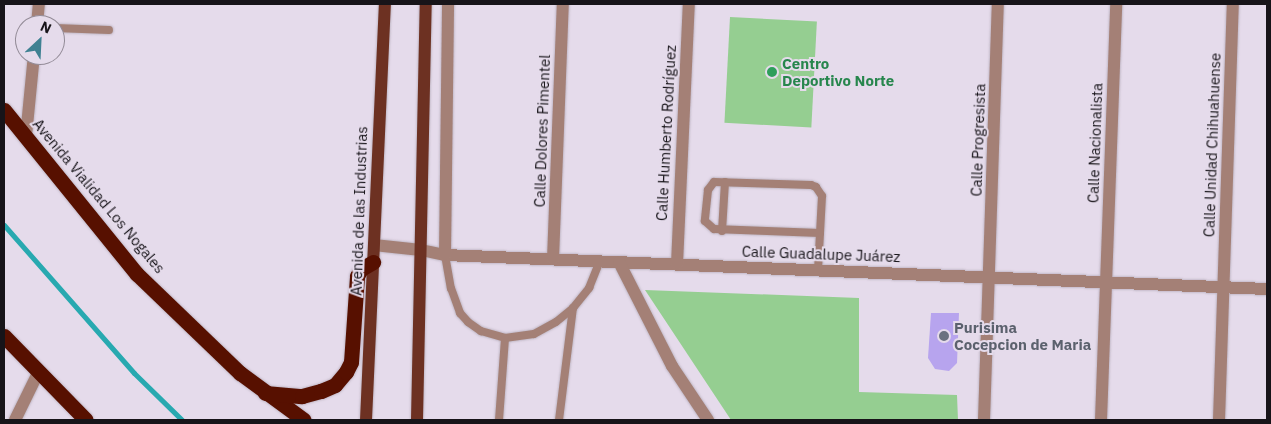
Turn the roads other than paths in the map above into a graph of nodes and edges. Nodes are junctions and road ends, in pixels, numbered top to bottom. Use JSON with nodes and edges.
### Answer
{"nodes":[{"id":1,"x":385,"y":4,"type":"edge"},
{"id":2,"x":426,"y":4,"type":"edge"},
{"id":3,"x":448,"y":4,"type":"edge"},
{"id":4,"x":563,"y":4,"type":"edge"},
{"id":5,"x":689,"y":4,"type":"edge"},
{"id":6,"x":998,"y":4,"type":"edge"},
{"id":7,"x":1116,"y":4,"type":"edge"},
{"id":8,"x":1233,"y":4,"type":"edge"},
{"id":9,"x":65,"y":28,"type":"edge"},
{"id":10,"x":110,"y":30,"type":"dead end"},
{"id":11,"x":33,"y":65,"type":"edge"},
{"id":12,"x":4,"y":110,"type":"edge"},
{"id":13,"x":26,"y":136,"type":"junction"},
{"id":14,"x":725,"y":182,"type":"junction"},
{"id":15,"x":722,"y":231,"type":"junction"},
{"id":16,"x":820,"y":233,"type":"junction"},
{"id":17,"x":374,"y":245,"type":"junction"},
{"id":18,"x":421,"y":250,"type":"junction"},
{"id":19,"x":445,"y":255,"type":"junction"},
{"id":20,"x":553,"y":259,"type":"junction"},
{"id":21,"x":600,"y":261,"type":"junction"},
{"id":22,"x":373,"y":262,"type":"junction"},
{"id":23,"x":619,"y":262,"type":"junction"},
{"id":24,"x":677,"y":264,"type":"junction"},
{"id":25,"x":818,"y":270,"type":"junction"},
{"id":26,"x":990,"y":277,"type":"junction"},
{"id":27,"x":1106,"y":283,"type":"junction"},
{"id":28,"x":1223,"y":288,"type":"junction"},
{"id":29,"x":1267,"y":289,"type":"edge"},
{"id":30,"x":573,"y":308,"type":"junction"},
{"id":31,"x":4,"y":336,"type":"edge"},
{"id":32,"x":505,"y":338,"type":"junction"},
{"id":33,"x":38,"y":373,"type":"junction"},
{"id":34,"x":264,"y":393,"type":"junction"},
{"id":35,"x":15,"y":420,"type":"edge"},
{"id":36,"x":86,"y":420,"type":"edge"},
{"id":37,"x":304,"y":420,"type":"edge"},
{"id":38,"x":366,"y":420,"type":"edge"},
{"id":39,"x":417,"y":420,"type":"edge"},
{"id":40,"x":499,"y":420,"type":"edge"},
{"id":41,"x":559,"y":420,"type":"edge"},
{"id":42,"x":708,"y":420,"type":"edge"},
{"id":43,"x":984,"y":420,"type":"edge"},
{"id":44,"x":1101,"y":420,"type":"edge"},
{"id":45,"x":1219,"y":420,"type":"edge"}],
"edges":[{"from":1,"to":17,"type":"main road","name":"Avenida de las Industrias"},
{"from":2,"to":18,"type":"main road"},
{"from":3,"to":19,"type":"street"},
{"from":4,"to":20,"type":"street","name":"Calle Dolores Pimentel"},
{"from":5,"to":24,"type":"street","name":"Calle Humberto Rodríguez"},
{"from":6,"to":26,"type":"street","name":"Calle Progresista"},
{"from":7,"to":27,"type":"street","name":"Calle Nacionalista"},
{"from":8,"to":28,"type":"street","name":"Calle Unidad Chihuahuense"},
{"from":9,"to":10,"type":"lane"},
{"from":11,"to":13,"type":"street"},
{"from":12,"to":13,"type":"highway","name":"Avenida Vialidad Los Nogales"},
{"from":13,"to":34,"type":"highway","name":"Avenida Vialidad Los Nogales"},
{"from":14,"to":15,"type":"lane"},
{"from":14,"to":15,"type":"lane"},
{"from":14,"to":16,"type":"lane"},
{"from":15,"to":16,"type":"lane"},
{"from":16,"to":25,"type":"lane"},
{"from":17,"to":18,"type":"street","name":"Calle Guadalupe Juárez"},
{"from":17,"to":22,"type":"main road","name":"Avenida de las Industrias"},
{"from":18,"to":19,"type":"street","name":"Calle Guadalupe Juárez"},
{"from":18,"to":39,"type":"main road"},
{"from":19,"to":20,"type":"street","name":"Calle Guadalupe Juárez"},
{"from":19,"to":32,"type":"lane"},
{"from":20,"to":21,"type":"street","name":"Calle Guadalupe Juárez"},
{"from":21,"to":23,"type":"street","name":"Calle Guadalupe Juárez"},
{"from":21,"to":30,"type":"lane"},
{"from":22,"to":34,"type":"highway"},
{"from":22,"to":38,"type":"main road","name":"Avenida de las Industrias"},
{"from":23,"to":24,"type":"street","name":"Calle Guadalupe Juárez"},
{"from":23,"to":42,"type":"street"},
{"from":24,"to":25,"type":"street","name":"Calle Guadalupe Juárez"},
{"from":25,"to":26,"type":"street","name":"Calle Guadalupe Juárez"},
{"from":26,"to":27,"type":"street","name":"Calle Guadalupe Juárez"},
{"from":26,"to":43,"type":"street","name":"Calle Progresista"},
{"from":27,"to":28,"type":"street","name":"Calle Guadalupe Juárez"},
{"from":27,"to":44,"type":"street","name":"Calle Nacionalista"},
{"from":28,"to":29,"type":"street","name":"Calle Guadalupe Juárez"},
{"from":28,"to":45,"type":"street","name":"Calle Unidad Chihuahuense"},
{"from":30,"to":32,"type":"lane"},
{"from":30,"to":41,"type":"lane"},
{"from":31,"to":33,"type":"highway"},
{"from":32,"to":40,"type":"lane"},
{"from":33,"to":35,"type":"street"},
{"from":33,"to":36,"type":"highway"},
{"from":34,"to":37,"type":"highway","name":"Avenida Vialidad Los Nogales"}]}
